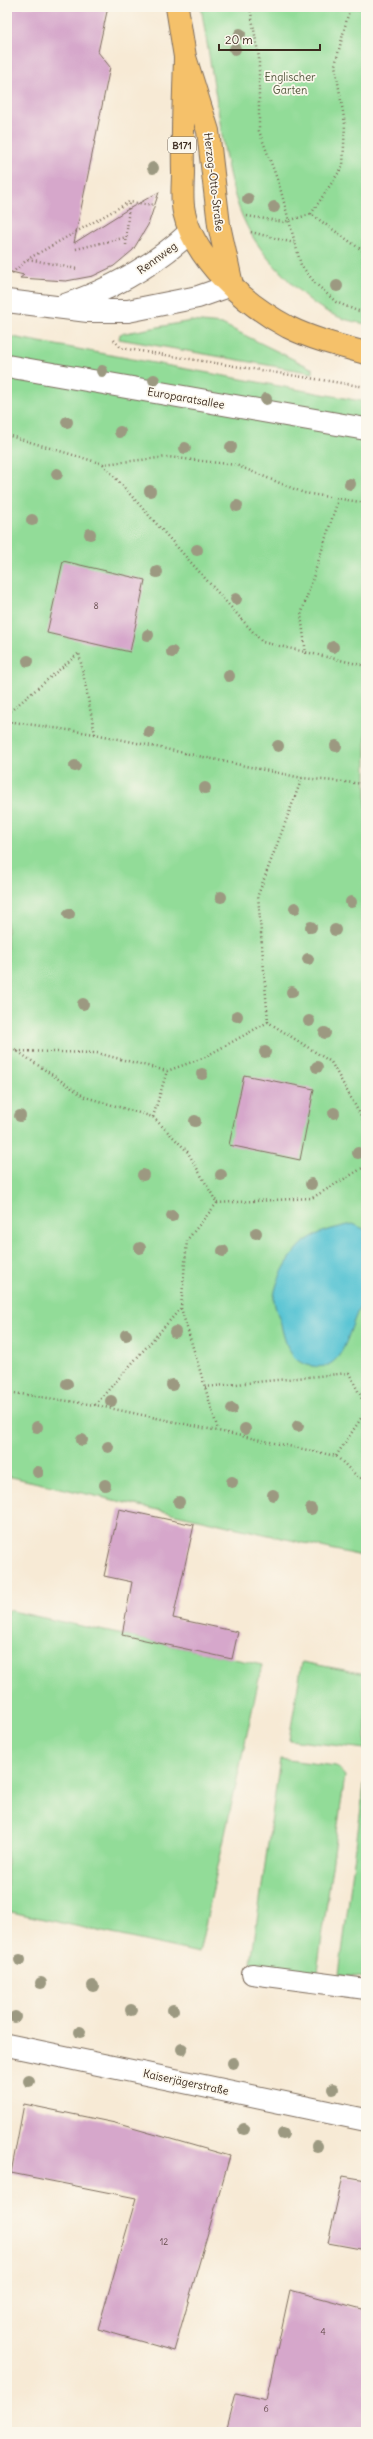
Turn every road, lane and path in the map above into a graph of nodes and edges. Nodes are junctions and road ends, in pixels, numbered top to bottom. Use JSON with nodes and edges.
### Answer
{"nodes":[{"id":1,"x":177,"y":7,"type":"edge"},
{"id":2,"x":250,"y":7,"type":"edge"},
{"id":3,"x":350,"y":7,"type":"edge"},
{"id":4,"x":185,"y":57,"type":"junction"},
{"id":5,"x":129,"y":202,"type":"junction"},
{"id":6,"x":156,"y":206,"type":"dead end"},
{"id":7,"x":311,"y":214,"type":"junction"},
{"id":8,"x":243,"y":215,"type":"dead end"},
{"id":9,"x":290,"y":221,"type":"junction"},
{"id":10,"x":190,"y":232,"type":"junction"},
{"id":11,"x":251,"y":232,"type":"dead end"},
{"id":12,"x":127,"y":237,"type":"junction"},
{"id":13,"x":295,"y":243,"type":"junction"},
{"id":14,"x":126,"y":247,"type":"dead end"},
{"id":15,"x":76,"y":249,"type":"dead end"},
{"id":16,"x":366,"y":253,"type":"edge"},
{"id":17,"x":28,"y":259,"type":"junction"},
{"id":18,"x":49,"y":263,"type":"dead end"},
{"id":19,"x":8,"y":277,"type":"edge"},
{"id":20,"x":232,"y":286,"type":"junction"},
{"id":21,"x":7,"y":301,"type":"edge"},
{"id":22,"x":60,"y":307,"type":"junction"},
{"id":23,"x":88,"y":311,"type":"junction"},
{"id":24,"x":366,"y":313,"type":"edge"},
{"id":25,"x":366,"y":353,"type":"edge"},
{"id":26,"x":7,"y":366,"type":"edge"},
{"id":27,"x":366,"y":387,"type":"edge"},
{"id":28,"x":366,"y":429,"type":"edge"},
{"id":29,"x":7,"y":434,"type":"edge"},
{"id":30,"x":103,"y":464,"type":"junction"},
{"id":31,"x":338,"y":500,"type":"junction"},
{"id":32,"x":366,"y":503,"type":"edge"},
{"id":33,"x":306,"y":654,"type":"junction"},
{"id":34,"x":366,"y":666,"type":"edge"},
{"id":35,"x":7,"y":714,"type":"edge"},
{"id":36,"x":7,"y":721,"type":"edge"},
{"id":37,"x":95,"y":734,"type":"junction"},
{"id":38,"x":302,"y":778,"type":"junction"},
{"id":39,"x":366,"y":784,"type":"edge"},
{"id":40,"x":268,"y":1022,"type":"junction"},
{"id":41,"x":7,"y":1048,"type":"edge"},
{"id":42,"x":17,"y":1051,"type":"junction"},
{"id":43,"x":167,"y":1071,"type":"junction"},
{"id":44,"x":153,"y":1117,"type":"junction"},
{"id":45,"x":366,"y":1125,"type":"edge"},
{"id":46,"x":366,"y":1166,"type":"edge"},
{"id":47,"x":217,"y":1203,"type":"junction"},
{"id":48,"x":181,"y":1308,"type":"junction"},
{"id":49,"x":205,"y":1388,"type":"junction"},
{"id":50,"x":7,"y":1392,"type":"edge"},
{"id":51,"x":95,"y":1405,"type":"junction"},
{"id":52,"x":366,"y":1407,"type":"edge"},
{"id":53,"x":366,"y":1411,"type":"edge"},
{"id":54,"x":218,"y":1430,"type":"junction"},
{"id":55,"x":336,"y":1456,"type":"junction"},
{"id":56,"x":366,"y":1480,"type":"edge"},
{"id":57,"x":252,"y":1974,"type":"dead end"},
{"id":58,"x":366,"y":1989,"type":"edge"},
{"id":59,"x":7,"y":2045,"type":"edge"},
{"id":60,"x":366,"y":2120,"type":"edge"}],
"edges":[{"from":1,"to":4,"type":"main road","name":"Herzog-Otto-Straße","number":"B171"},
{"from":2,"to":9,"type":"path"},
{"from":3,"to":7,"type":"path"},
{"from":4,"to":10,"type":"main road","name":"Herzog-Otto-Straße","number":"B171"},
{"from":4,"to":20,"type":"main road","name":"Herzog-Otto-Straße","number":"B171"},
{"from":5,"to":6,"type":"path"},
{"from":5,"to":12,"type":"path"},
{"from":5,"to":17,"type":"path"},
{"from":7,"to":9,"type":"path"},
{"from":7,"to":16,"type":"path"},
{"from":8,"to":9,"type":"path"},
{"from":9,"to":13,"type":"path"},
{"from":10,"to":20,"type":"main road","number":"B171"},
{"from":10,"to":22,"type":"street","name":"Rennweg"},
{"from":11,"to":13,"type":"path"},
{"from":12,"to":14,"type":"path"},
{"from":12,"to":15,"type":"path"},
{"from":13,"to":24,"type":"path"},
{"from":17,"to":18,"type":"path"},
{"from":17,"to":19,"type":"path"},
{"from":20,"to":23,"type":"street","name":"Rennweg"},
{"from":20,"to":25,"type":"main road","number":"B171"},
{"from":21,"to":22,"type":"street","name":"Rennweg"},
{"from":22,"to":23,"type":"street","name":"Rennweg"},
{"from":23,"to":27,"type":"path"},
{"from":26,"to":28,"type":"street","name":"Europaratsallee"},
{"from":29,"to":30,"type":"path"},
{"from":30,"to":31,"type":"path"},
{"from":30,"to":33,"type":"path"},
{"from":31,"to":32,"type":"path"},
{"from":31,"to":33,"type":"path"},
{"from":33,"to":34,"type":"path"},
{"from":35,"to":37,"type":"path"},
{"from":36,"to":37,"type":"path"},
{"from":37,"to":38,"type":"path"},
{"from":38,"to":39,"type":"path"},
{"from":38,"to":40,"type":"path"},
{"from":40,"to":43,"type":"path"},
{"from":40,"to":45,"type":"path"},
{"from":41,"to":42,"type":"path"},
{"from":42,"to":43,"type":"path"},
{"from":42,"to":44,"type":"path"},
{"from":43,"to":44,"type":"path"},
{"from":44,"to":47,"type":"path"},
{"from":46,"to":47,"type":"path"},
{"from":47,"to":48,"type":"path"},
{"from":48,"to":49,"type":"path"},
{"from":48,"to":51,"type":"path"},
{"from":49,"to":52,"type":"path"},
{"from":49,"to":54,"type":"path"},
{"from":50,"to":51,"type":"path"},
{"from":51,"to":54,"type":"path"},
{"from":53,"to":55,"type":"path"},
{"from":54,"to":55,"type":"path"},
{"from":55,"to":56,"type":"path"},
{"from":57,"to":58,"type":"lane"},
{"from":59,"to":60,"type":"street","name":"Kaiserjägerstraße"}]}
